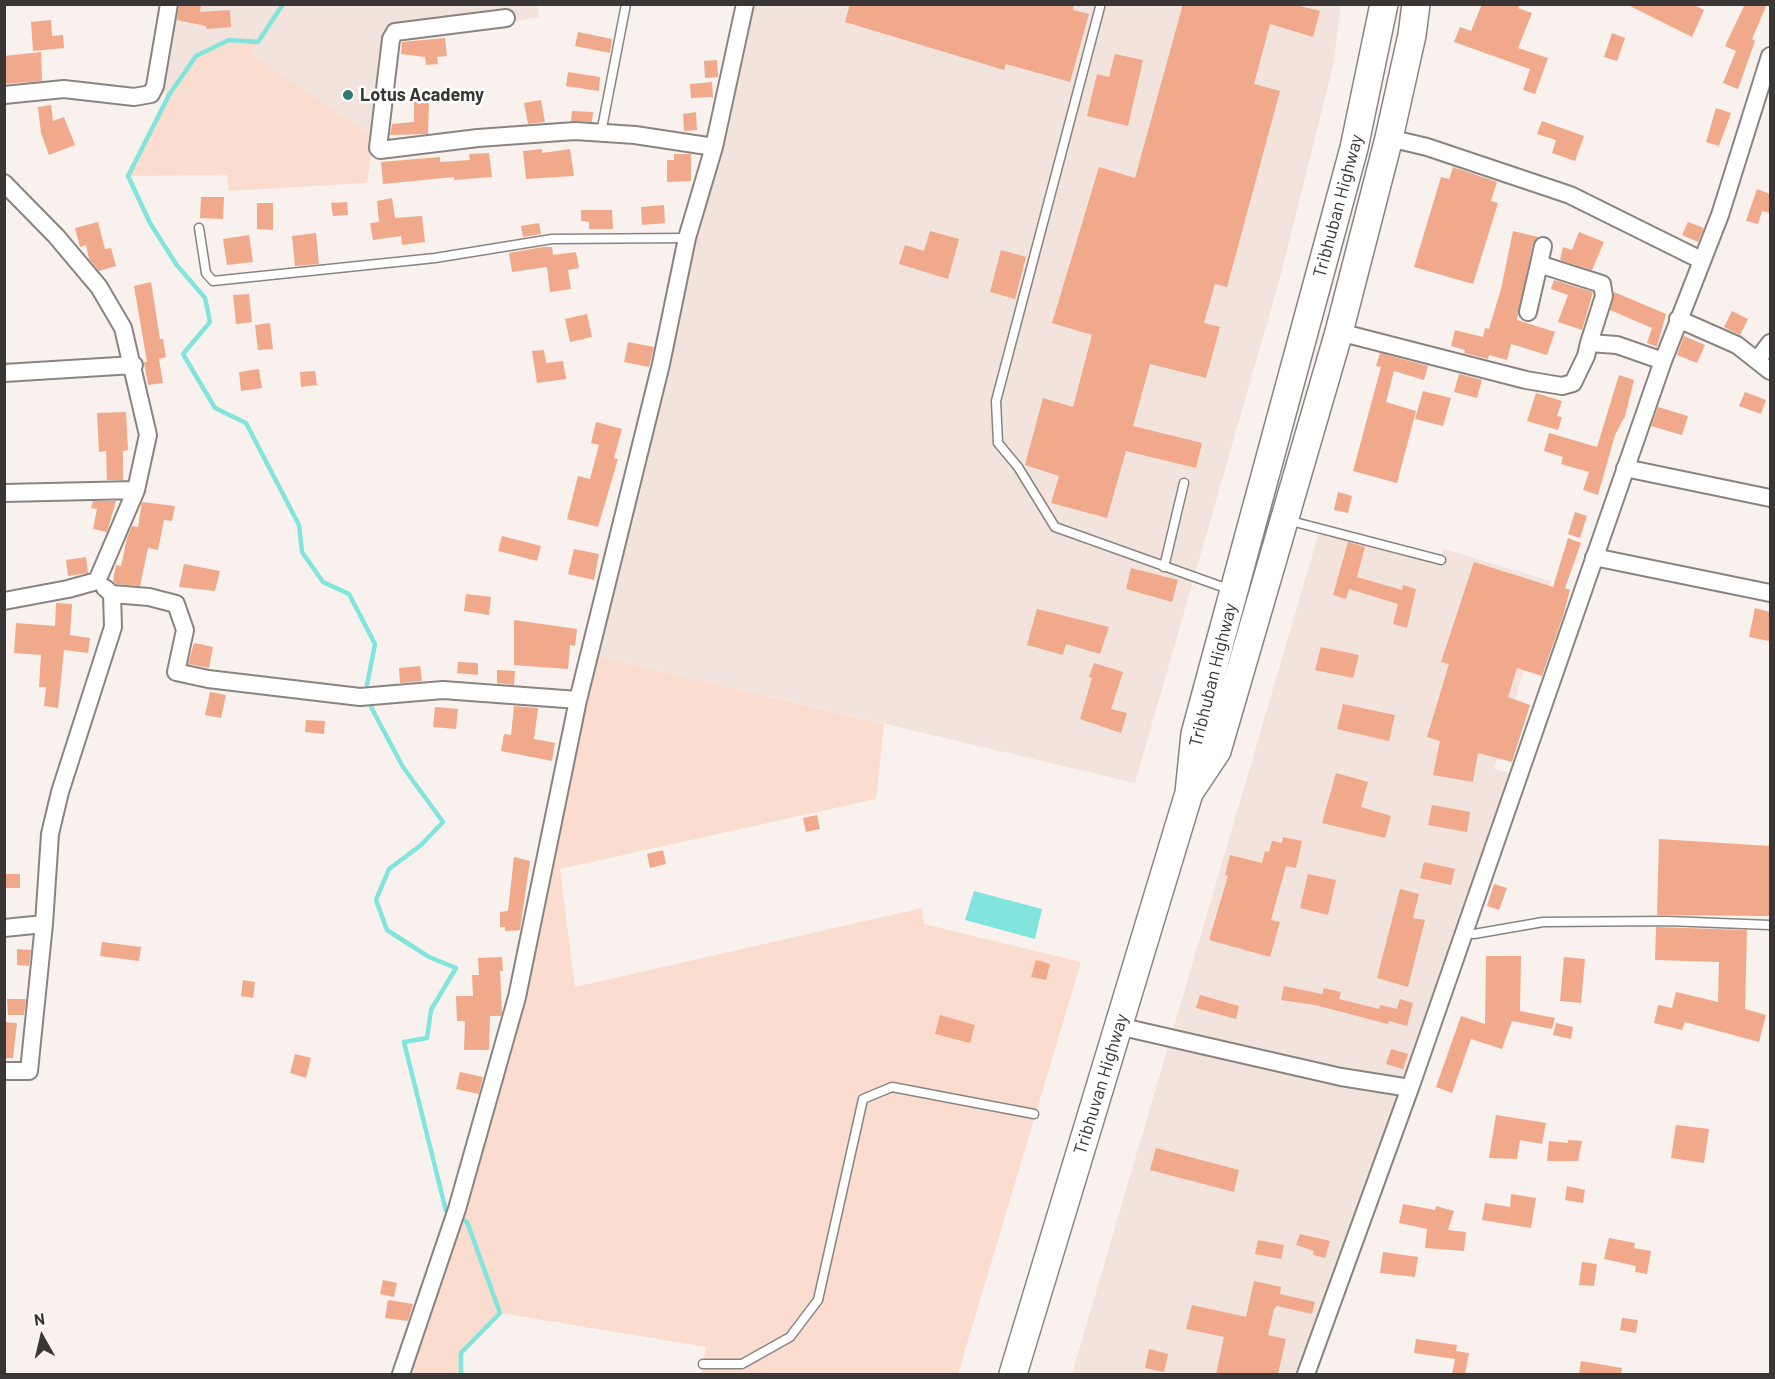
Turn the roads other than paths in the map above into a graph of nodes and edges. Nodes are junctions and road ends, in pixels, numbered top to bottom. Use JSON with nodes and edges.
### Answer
{"nodes":[{"id":1,"x":169,"y":4,"type":"edge"},
{"id":2,"x":626,"y":4,"type":"edge"},
{"id":3,"x":745,"y":4,"type":"edge"},
{"id":4,"x":1383,"y":4,"type":"edge"},
{"id":5,"x":1416,"y":4,"type":"edge"},
{"id":6,"x":1100,"y":8,"type":"dead end"},
{"id":7,"x":506,"y":18,"type":"dead end"},
{"id":8,"x":1770,"y":56,"type":"edge"},
{"id":9,"x":4,"y":95,"type":"edge"},
{"id":10,"x":601,"y":133,"type":"junction"},
{"id":11,"x":1389,"y":138,"type":"junction"},
{"id":12,"x":714,"y":147,"type":"junction"},
{"id":13,"x":4,"y":183,"type":"edge"},
{"id":14,"x":199,"y":228,"type":"dead end"},
{"id":15,"x":687,"y":238,"type":"junction"},
{"id":16,"x":1543,"y":246,"type":"dead end"},
{"id":17,"x":1701,"y":260,"type":"junction"},
{"id":18,"x":1539,"y":264,"type":"junction"},
{"id":19,"x":1528,"y":312,"type":"dead end"},
{"id":20,"x":1678,"y":319,"type":"junction"},
{"id":21,"x":1339,"y":332,"type":"junction"},
{"id":22,"x":1589,"y":343,"type":"junction"},
{"id":23,"x":1770,"y":343,"type":"edge"},
{"id":24,"x":1758,"y":359,"type":"junction"},
{"id":25,"x":1663,"y":361,"type":"junction"},
{"id":26,"x":134,"y":366,"type":"junction"},
{"id":27,"x":1770,"y":372,"type":"edge"},
{"id":28,"x":4,"y":373,"type":"edge"},
{"id":29,"x":1625,"y":468,"type":"junction"},
{"id":30,"x":1184,"y":483,"type":"dead end"},
{"id":31,"x":136,"y":490,"type":"junction"},
{"id":32,"x":4,"y":493,"type":"edge"},
{"id":33,"x":1770,"y":498,"type":"edge"},
{"id":34,"x":1284,"y":519,"type":"junction"},
{"id":35,"x":1594,"y":557,"type":"junction"},
{"id":36,"x":1441,"y":560,"type":"dead end"},
{"id":37,"x":1164,"y":567,"type":"junction"},
{"id":38,"x":98,"y":581,"type":"junction"},
{"id":39,"x":1235,"y":591,"type":"junction"},
{"id":40,"x":1770,"y":593,"type":"edge"},
{"id":41,"x":111,"y":594,"type":"junction"},
{"id":42,"x":4,"y":601,"type":"edge"},
{"id":43,"x":578,"y":700,"type":"junction"},
{"id":44,"x":1189,"y":793,"type":"junction"},
{"id":45,"x":44,"y":924,"type":"junction"},
{"id":46,"x":1770,"y":925,"type":"edge"},
{"id":47,"x":4,"y":928,"type":"edge"},
{"id":48,"x":1463,"y":933,"type":"junction"},
{"id":49,"x":1118,"y":1026,"type":"junction"},
{"id":50,"x":4,"y":1071,"type":"edge"},
{"id":51,"x":1410,"y":1088,"type":"junction"},
{"id":52,"x":1034,"y":1114,"type":"dead end"},
{"id":53,"x":703,"y":1364,"type":"dead end"},
{"id":54,"x":401,"y":1374,"type":"edge"},
{"id":55,"x":1013,"y":1374,"type":"edge"},
{"id":56,"x":1306,"y":1374,"type":"edge"}],
"edges":[{"from":1,"to":9,"type":"street"},
{"from":2,"to":10,"type":"lane"},
{"from":3,"to":12,"type":"street"},
{"from":4,"to":39,"type":"highway","name":"Tribhuban Highway"},
{"from":5,"to":11,"type":"highway","name":"Tribhuban Highway"},
{"from":6,"to":37,"type":"lane"},
{"from":7,"to":10,"type":"street"},
{"from":8,"to":17,"type":"street"},
{"from":10,"to":12,"type":"street"},
{"from":11,"to":17,"type":"street"},
{"from":11,"to":21,"type":"highway","name":"Tribhuban Highway"},
{"from":12,"to":15,"type":"street"},
{"from":13,"to":26,"type":"street"},
{"from":14,"to":15,"type":"lane"},
{"from":15,"to":43,"type":"street"},
{"from":16,"to":18,"type":"street"},
{"from":17,"to":20,"type":"street"},
{"from":18,"to":19,"type":"street"},
{"from":18,"to":22,"type":"street"},
{"from":20,"to":24,"type":"street"},
{"from":20,"to":25,"type":"street"},
{"from":21,"to":22,"type":"street"},
{"from":21,"to":34,"type":"highway","name":"Tribhuban Highway"},
{"from":22,"to":25,"type":"street"},
{"from":23,"to":24,"type":"street"},
{"from":24,"to":27,"type":"street"},
{"from":25,"to":29,"type":"street"},
{"from":26,"to":28,"type":"street"},
{"from":26,"to":31,"type":"street"},
{"from":29,"to":33,"type":"street"},
{"from":29,"to":35,"type":"street"},
{"from":30,"to":37,"type":"lane"},
{"from":31,"to":32,"type":"street"},
{"from":31,"to":38,"type":"street"},
{"from":34,"to":36,"type":"lane"},
{"from":34,"to":44,"type":"highway","name":"Tribhuban Highway"},
{"from":35,"to":40,"type":"street"},
{"from":35,"to":48,"type":"street"},
{"from":37,"to":39,"type":"lane"},
{"from":38,"to":41,"type":"street"},
{"from":38,"to":42,"type":"street"},
{"from":39,"to":44,"type":"highway","name":"Tribhuban Highway"},
{"from":41,"to":43,"type":"street"},
{"from":41,"to":45,"type":"street"},
{"from":43,"to":54,"type":"street"},
{"from":44,"to":49,"type":"highway","name":"Tribhuvan Highway"},
{"from":45,"to":47,"type":"street"},
{"from":45,"to":50,"type":"street"},
{"from":46,"to":48,"type":"lane"},
{"from":48,"to":51,"type":"street"},
{"from":49,"to":51,"type":"street"},
{"from":49,"to":55,"type":"highway","name":"Tribhuvan Highway"},
{"from":51,"to":56,"type":"street"},
{"from":52,"to":53,"type":"lane"}]}
